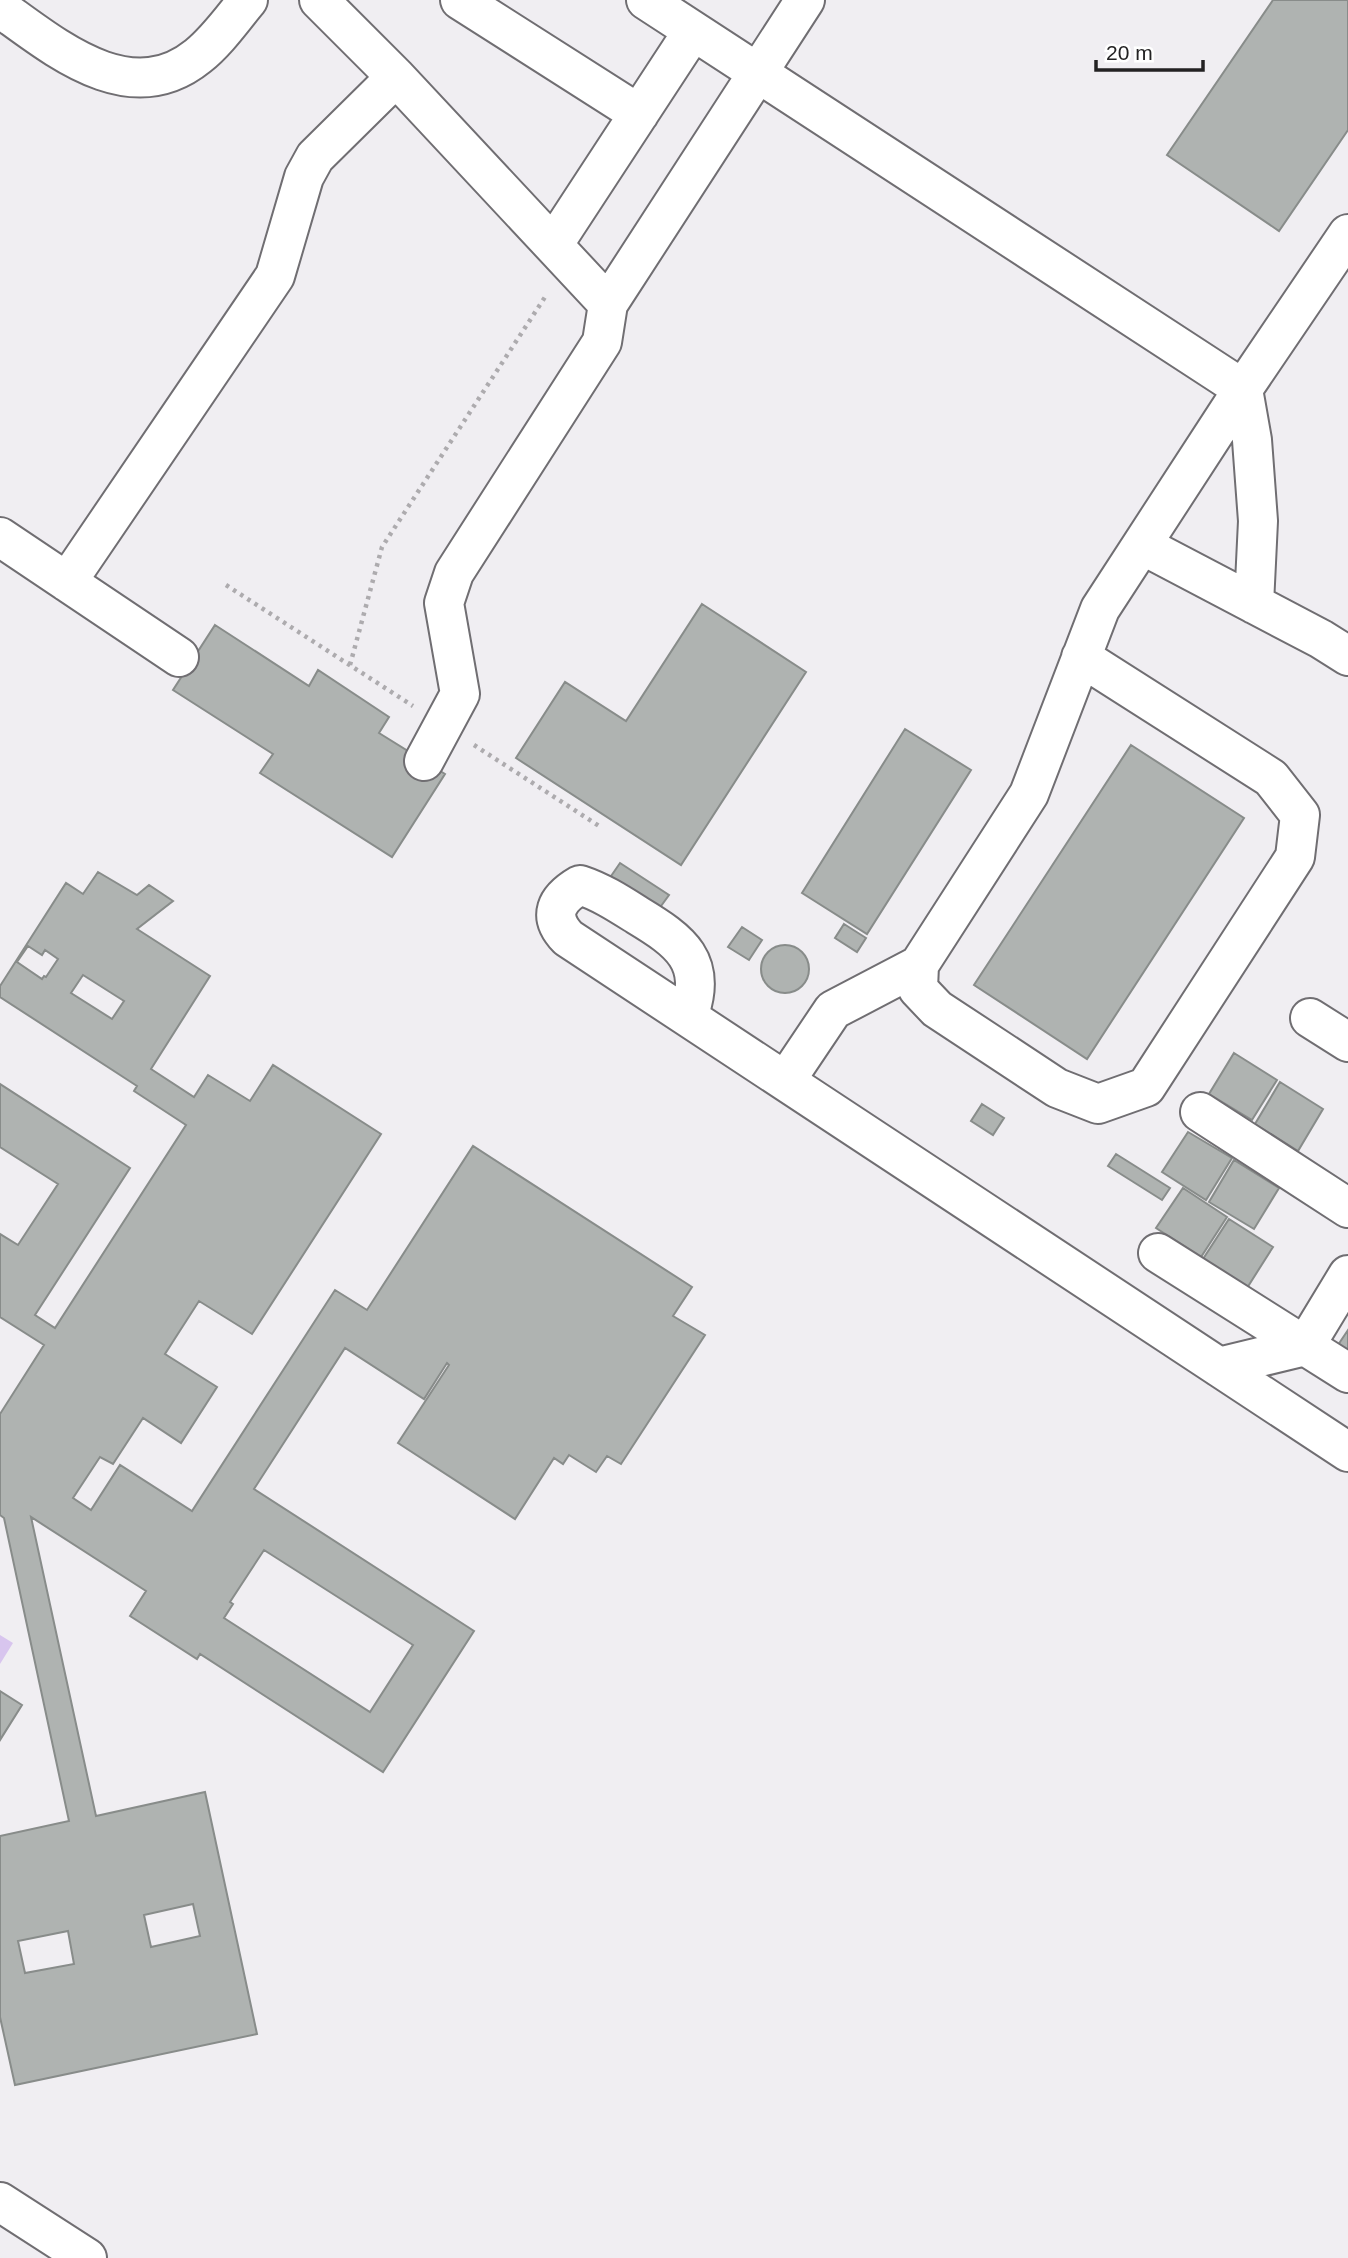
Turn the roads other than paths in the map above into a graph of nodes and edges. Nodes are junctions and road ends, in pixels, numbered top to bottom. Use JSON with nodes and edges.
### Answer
{"nodes":[{"id":1,"x":248,"y":0,"type":"edge"},
{"id":2,"x":460,"y":0,"type":"edge"},
{"id":3,"x":646,"y":0,"type":"edge"},
{"id":4,"x":805,"y":0,"type":"edge"},
{"id":5,"x":330,"y":4,"type":"edge"},
{"id":6,"x":0,"y":8,"type":"edge"},
{"id":7,"x":693,"y":30,"type":"junction"},
{"id":8,"x":758,"y":73,"type":"junction"},
{"id":9,"x":396,"y":77,"type":"junction"},
{"id":10,"x":639,"y":114,"type":"junction"},
{"id":11,"x":1348,"y":234,"type":"edge"},
{"id":12,"x":561,"y":253,"type":"junction"},
{"id":13,"x":608,"y":304,"type":"junction"},
{"id":14,"x":1243,"y":389,"type":"junction"},
{"id":15,"x":0,"y":537,"type":"edge"},
{"id":16,"x":1142,"y":545,"type":"junction"},
{"id":17,"x":67,"y":582,"type":"junction"},
{"id":18,"x":1254,"y":604,"type":"junction"},
{"id":19,"x":1348,"y":656,"type":"edge"},
{"id":20,"x":179,"y":657,"type":"dead end"},
{"id":21,"x":1082,"y":657,"type":"junction"},
{"id":22,"x":424,"y":761,"type":"dead end"},
{"id":23,"x":919,"y":965,"type":"junction"},
{"id":24,"x":688,"y":1017,"type":"dead end"},
{"id":25,"x":1310,"y":1017,"type":"dead end"},
{"id":26,"x":1348,"y":1042,"type":"edge"},
{"id":27,"x":786,"y":1080,"type":"junction"},
{"id":28,"x":1200,"y":1112,"type":"dead end"},
{"id":29,"x":1348,"y":1208,"type":"edge"},
{"id":30,"x":1158,"y":1253,"type":"dead end"},
{"id":31,"x":1348,"y":1275,"type":"edge"},
{"id":32,"x":1305,"y":1346,"type":"junction"},
{"id":33,"x":1219,"y":1367,"type":"junction"},
{"id":34,"x":1348,"y":1373,"type":"edge"},
{"id":35,"x":1348,"y":1452,"type":"edge"},
{"id":36,"x":0,"y":2202,"type":"edge"},
{"id":37,"x":87,"y":2258,"type":"edge"}],
"edges":[{"from":1,"to":6,"type":"lane"},
{"from":2,"to":10,"type":"lane"},
{"from":3,"to":7,"type":"lane"},
{"from":4,"to":8,"type":"lane"},
{"from":5,"to":9,"type":"lane"},
{"from":7,"to":8,"type":"lane"},
{"from":7,"to":10,"type":"lane"},
{"from":8,"to":13,"type":"lane"},
{"from":8,"to":14,"type":"lane"},
{"from":9,"to":12,"type":"lane"},
{"from":9,"to":17,"type":"lane"},
{"from":10,"to":12,"type":"lane"},
{"from":11,"to":14,"type":"lane"},
{"from":12,"to":13,"type":"lane"},
{"from":13,"to":22,"type":"lane"},
{"from":14,"to":16,"type":"lane"},
{"from":14,"to":18,"type":"lane"},
{"from":15,"to":17,"type":"lane"},
{"from":16,"to":18,"type":"lane"},
{"from":16,"to":21,"type":"lane"},
{"from":17,"to":20,"type":"lane"},
{"from":18,"to":19,"type":"lane"},
{"from":21,"to":23,"type":"lane"},
{"from":21,"to":23,"type":"lane"},
{"from":23,"to":27,"type":"lane"},
{"from":24,"to":27,"type":"lane"},
{"from":25,"to":26,"type":"lane"},
{"from":27,"to":33,"type":"lane"},
{"from":28,"to":29,"type":"lane"},
{"from":30,"to":32,"type":"lane"},
{"from":31,"to":32,"type":"lane"},
{"from":32,"to":33,"type":"lane"},
{"from":32,"to":34,"type":"lane"},
{"from":33,"to":35,"type":"lane"},
{"from":36,"to":37,"type":"lane"}]}
